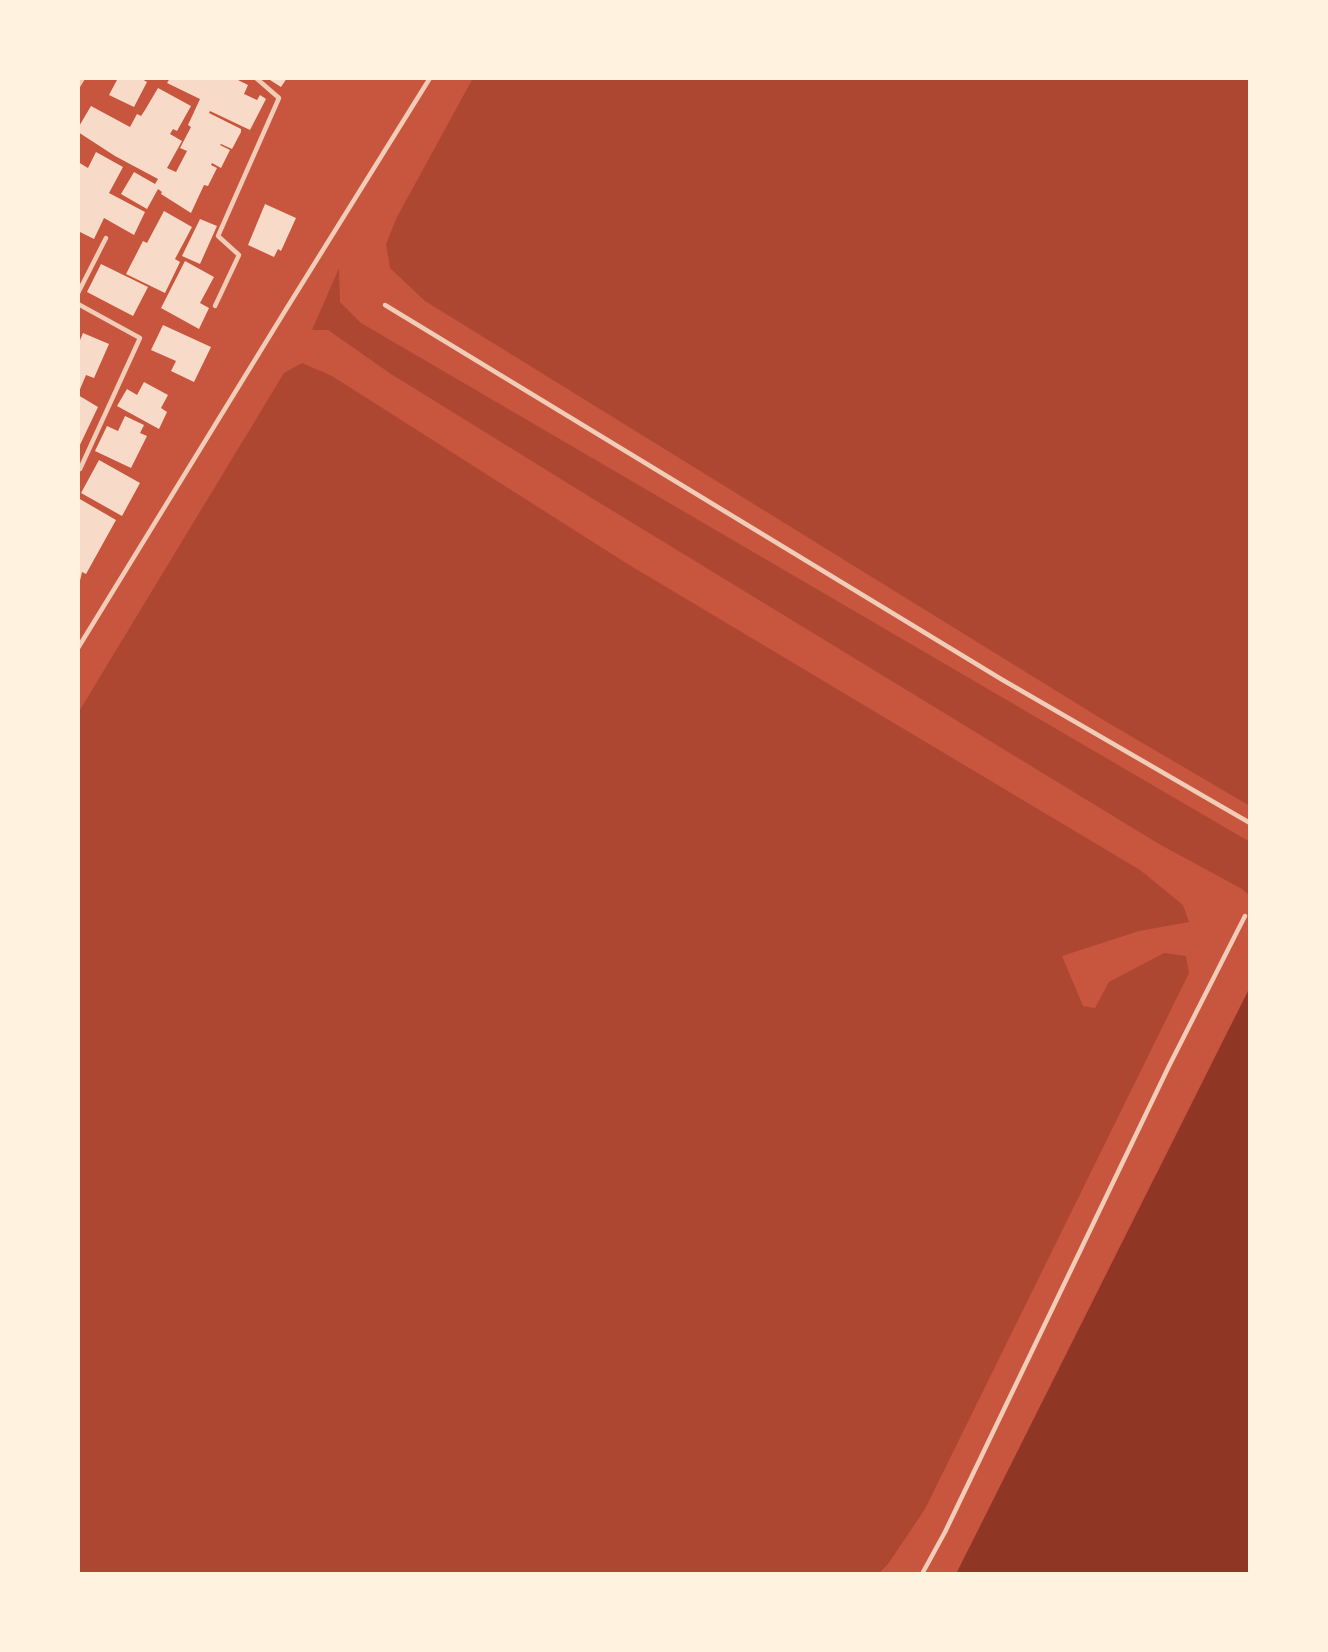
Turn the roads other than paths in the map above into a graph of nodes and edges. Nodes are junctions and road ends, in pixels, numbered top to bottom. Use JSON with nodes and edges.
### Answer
{"nodes":[{"id":1,"x":83,"y":78,"type":"edge"},
{"id":2,"x":256,"y":78,"type":"edge"},
{"id":3,"x":430,"y":78,"type":"edge"},
{"id":4,"x":78,"y":86,"type":"edge"},
{"id":5,"x":106,"y":238,"type":"dead end"},
{"id":6,"x":78,"y":293,"type":"edge"},
{"id":7,"x":78,"y":304,"type":"edge"},
{"id":8,"x":385,"y":305,"type":"dead end"},
{"id":9,"x":215,"y":306,"type":"dead end"},
{"id":10,"x":80,"y":469,"type":"dead end"},
{"id":11,"x":78,"y":648,"type":"edge"},
{"id":12,"x":1250,"y":823,"type":"edge"},
{"id":13,"x":1245,"y":916,"type":"dead end"},
{"id":14,"x":922,"y":1574,"type":"edge"}],
"edges":[{"from":1,"to":4,"type":"lane"},
{"from":2,"to":9,"type":"lane"},
{"from":3,"to":11,"type":"lane"},
{"from":5,"to":6,"type":"lane"},
{"from":7,"to":10,"type":"lane"},
{"from":8,"to":12,"type":"lane"},
{"from":13,"to":14,"type":"lane"}]}
